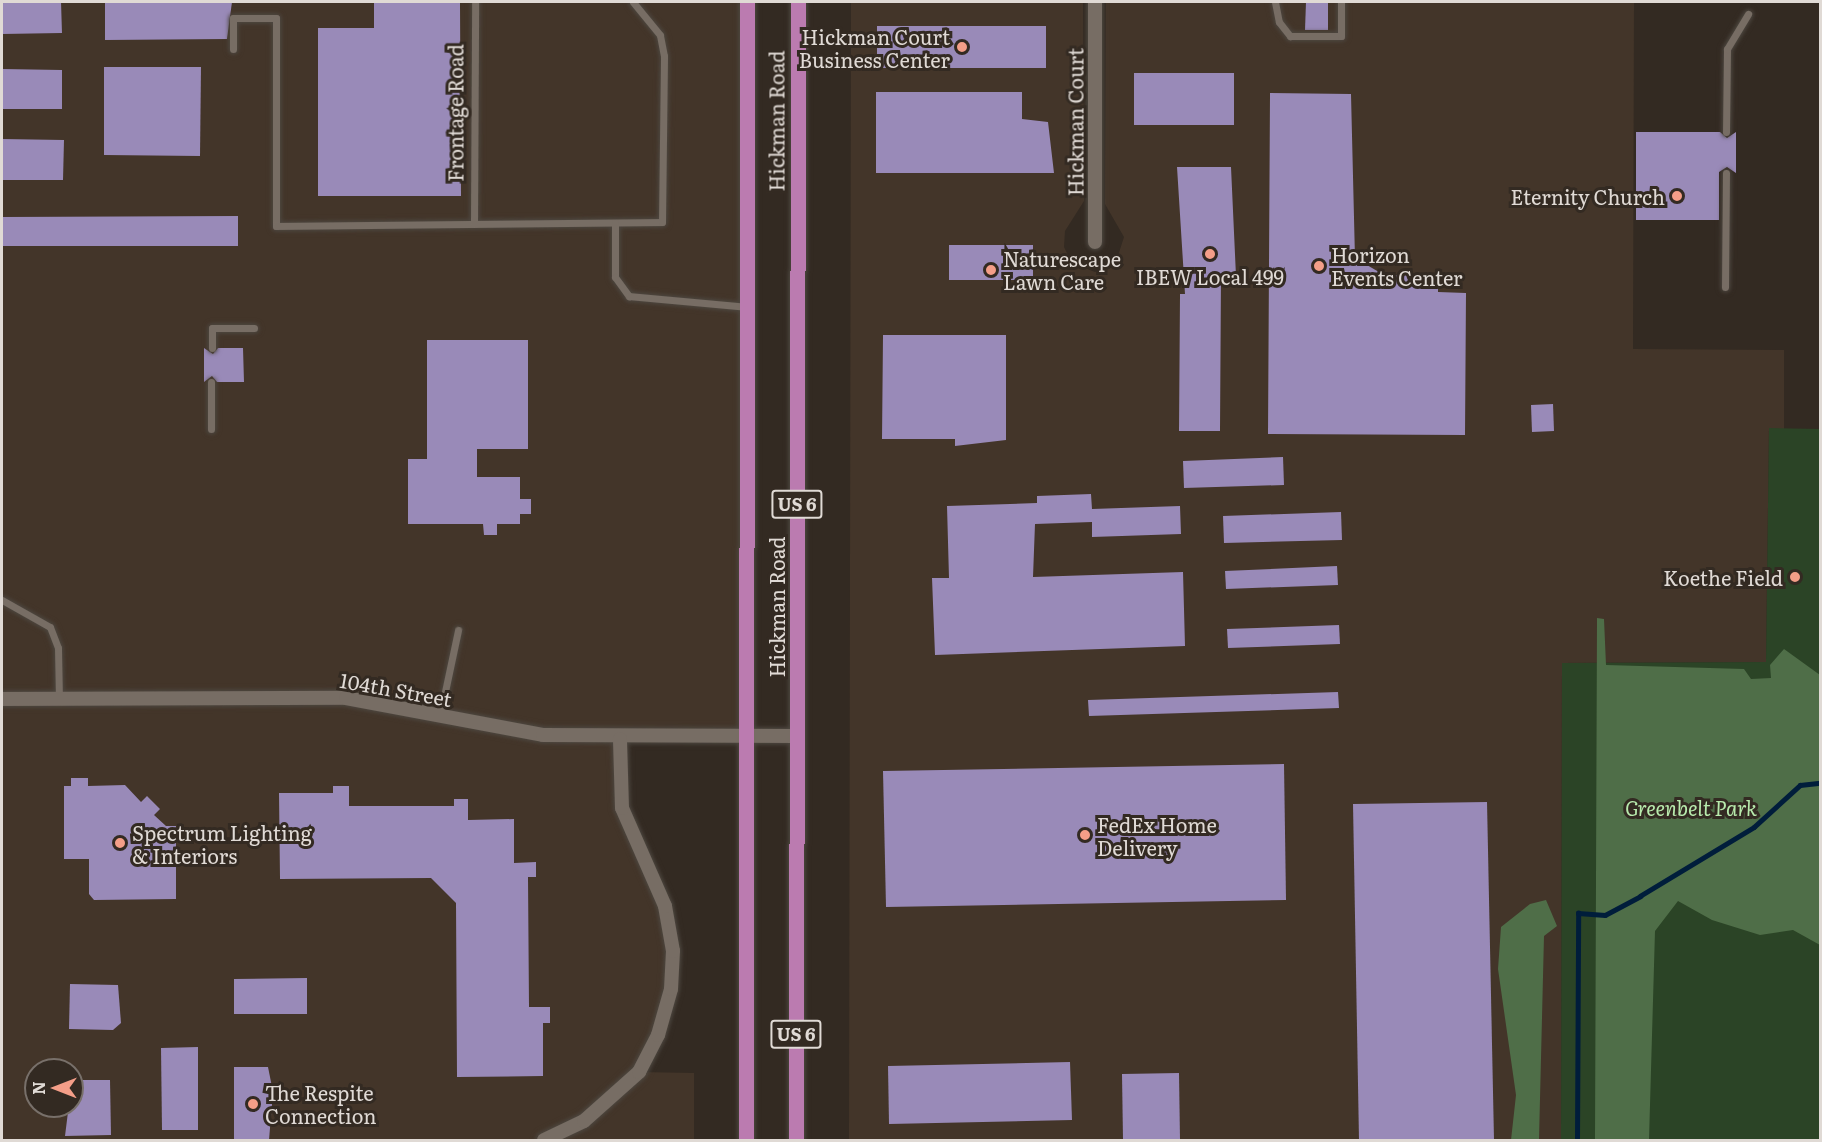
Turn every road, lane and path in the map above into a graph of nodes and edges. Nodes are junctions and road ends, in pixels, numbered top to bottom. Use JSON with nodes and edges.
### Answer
{"nodes":[{"id":1,"x":474,"y":2,"type":"edge"},
{"id":2,"x":633,"y":2,"type":"edge"},
{"id":3,"x":747,"y":2,"type":"edge"},
{"id":4,"x":798,"y":2,"type":"edge"},
{"id":5,"x":1095,"y":2,"type":"edge"},
{"id":6,"x":1275,"y":2,"type":"edge"},
{"id":7,"x":1341,"y":2,"type":"edge"},
{"id":8,"x":1748,"y":14,"type":"dead end"},
{"id":9,"x":233,"y":49,"type":"dead end"},
{"id":10,"x":1726,"y":132,"type":"dead end"},
{"id":11,"x":1726,"y":173,"type":"dead end"},
{"id":12,"x":615,"y":223,"type":"junction"},
{"id":13,"x":474,"y":224,"type":"junction"},
{"id":14,"x":1095,"y":242,"type":"dead end"},
{"id":15,"x":1725,"y":287,"type":"dead end"},
{"id":16,"x":747,"y":307,"type":"junction"},
{"id":17,"x":254,"y":328,"type":"dead end"},
{"id":18,"x":212,"y":348,"type":"dead end"},
{"id":19,"x":211,"y":382,"type":"dead end"},
{"id":20,"x":211,"y":429,"type":"dead end"},
{"id":21,"x":2,"y":600,"type":"edge"},
{"id":22,"x":458,"y":630,"type":"dead end"},
{"id":23,"x":59,"y":698,"type":"junction"},
{"id":24,"x":2,"y":699,"type":"edge"},
{"id":25,"x":440,"y":715,"type":"junction"},
{"id":26,"x":797,"y":736,"type":"junction"},
{"id":27,"x":747,"y":737,"type":"junction"},
{"id":28,"x":620,"y":739,"type":"junction"},
{"id":29,"x":544,"y":1140,"type":"edge"},
{"id":30,"x":746,"y":1140,"type":"edge"},
{"id":31,"x":796,"y":1140,"type":"edge"}],
"edges":[{"from":1,"to":13,"type":"lane","name":"Frontage Road"},
{"from":2,"to":12,"type":"lane"},
{"from":3,"to":16,"type":"main road","name":"Hickman Road","number":"US 6"},
{"from":4,"to":26,"type":"main road","name":"Hickman Road","number":"US 6"},
{"from":5,"to":14,"type":"street","name":"Hickman Court"},
{"from":6,"to":7,"type":"lane"},
{"from":8,"to":10,"type":"lane"},
{"from":9,"to":13,"type":"lane"},
{"from":11,"to":15,"type":"lane"},
{"from":12,"to":13,"type":"lane"},
{"from":12,"to":16,"type":"lane"},
{"from":16,"to":27,"type":"main road","name":"Hickman Road","number":"US 6"},
{"from":17,"to":18,"type":"lane"},
{"from":19,"to":20,"type":"lane"},
{"from":21,"to":23,"type":"lane"},
{"from":22,"to":25,"type":"lane"},
{"from":23,"to":24,"type":"street","name":"104th Street"},
{"from":23,"to":25,"type":"street","name":"104th Street"},
{"from":25,"to":28,"type":"street","name":"104th Street"},
{"from":26,"to":27,"type":"street","name":"104th Street"},
{"from":26,"to":31,"type":"main road","name":"Hickman Road","number":"US 6"},
{"from":27,"to":28,"type":"street","name":"104th Street"},
{"from":27,"to":30,"type":"main road","name":"Hickman Road","number":"US 6"},
{"from":28,"to":29,"type":"street"}]}
